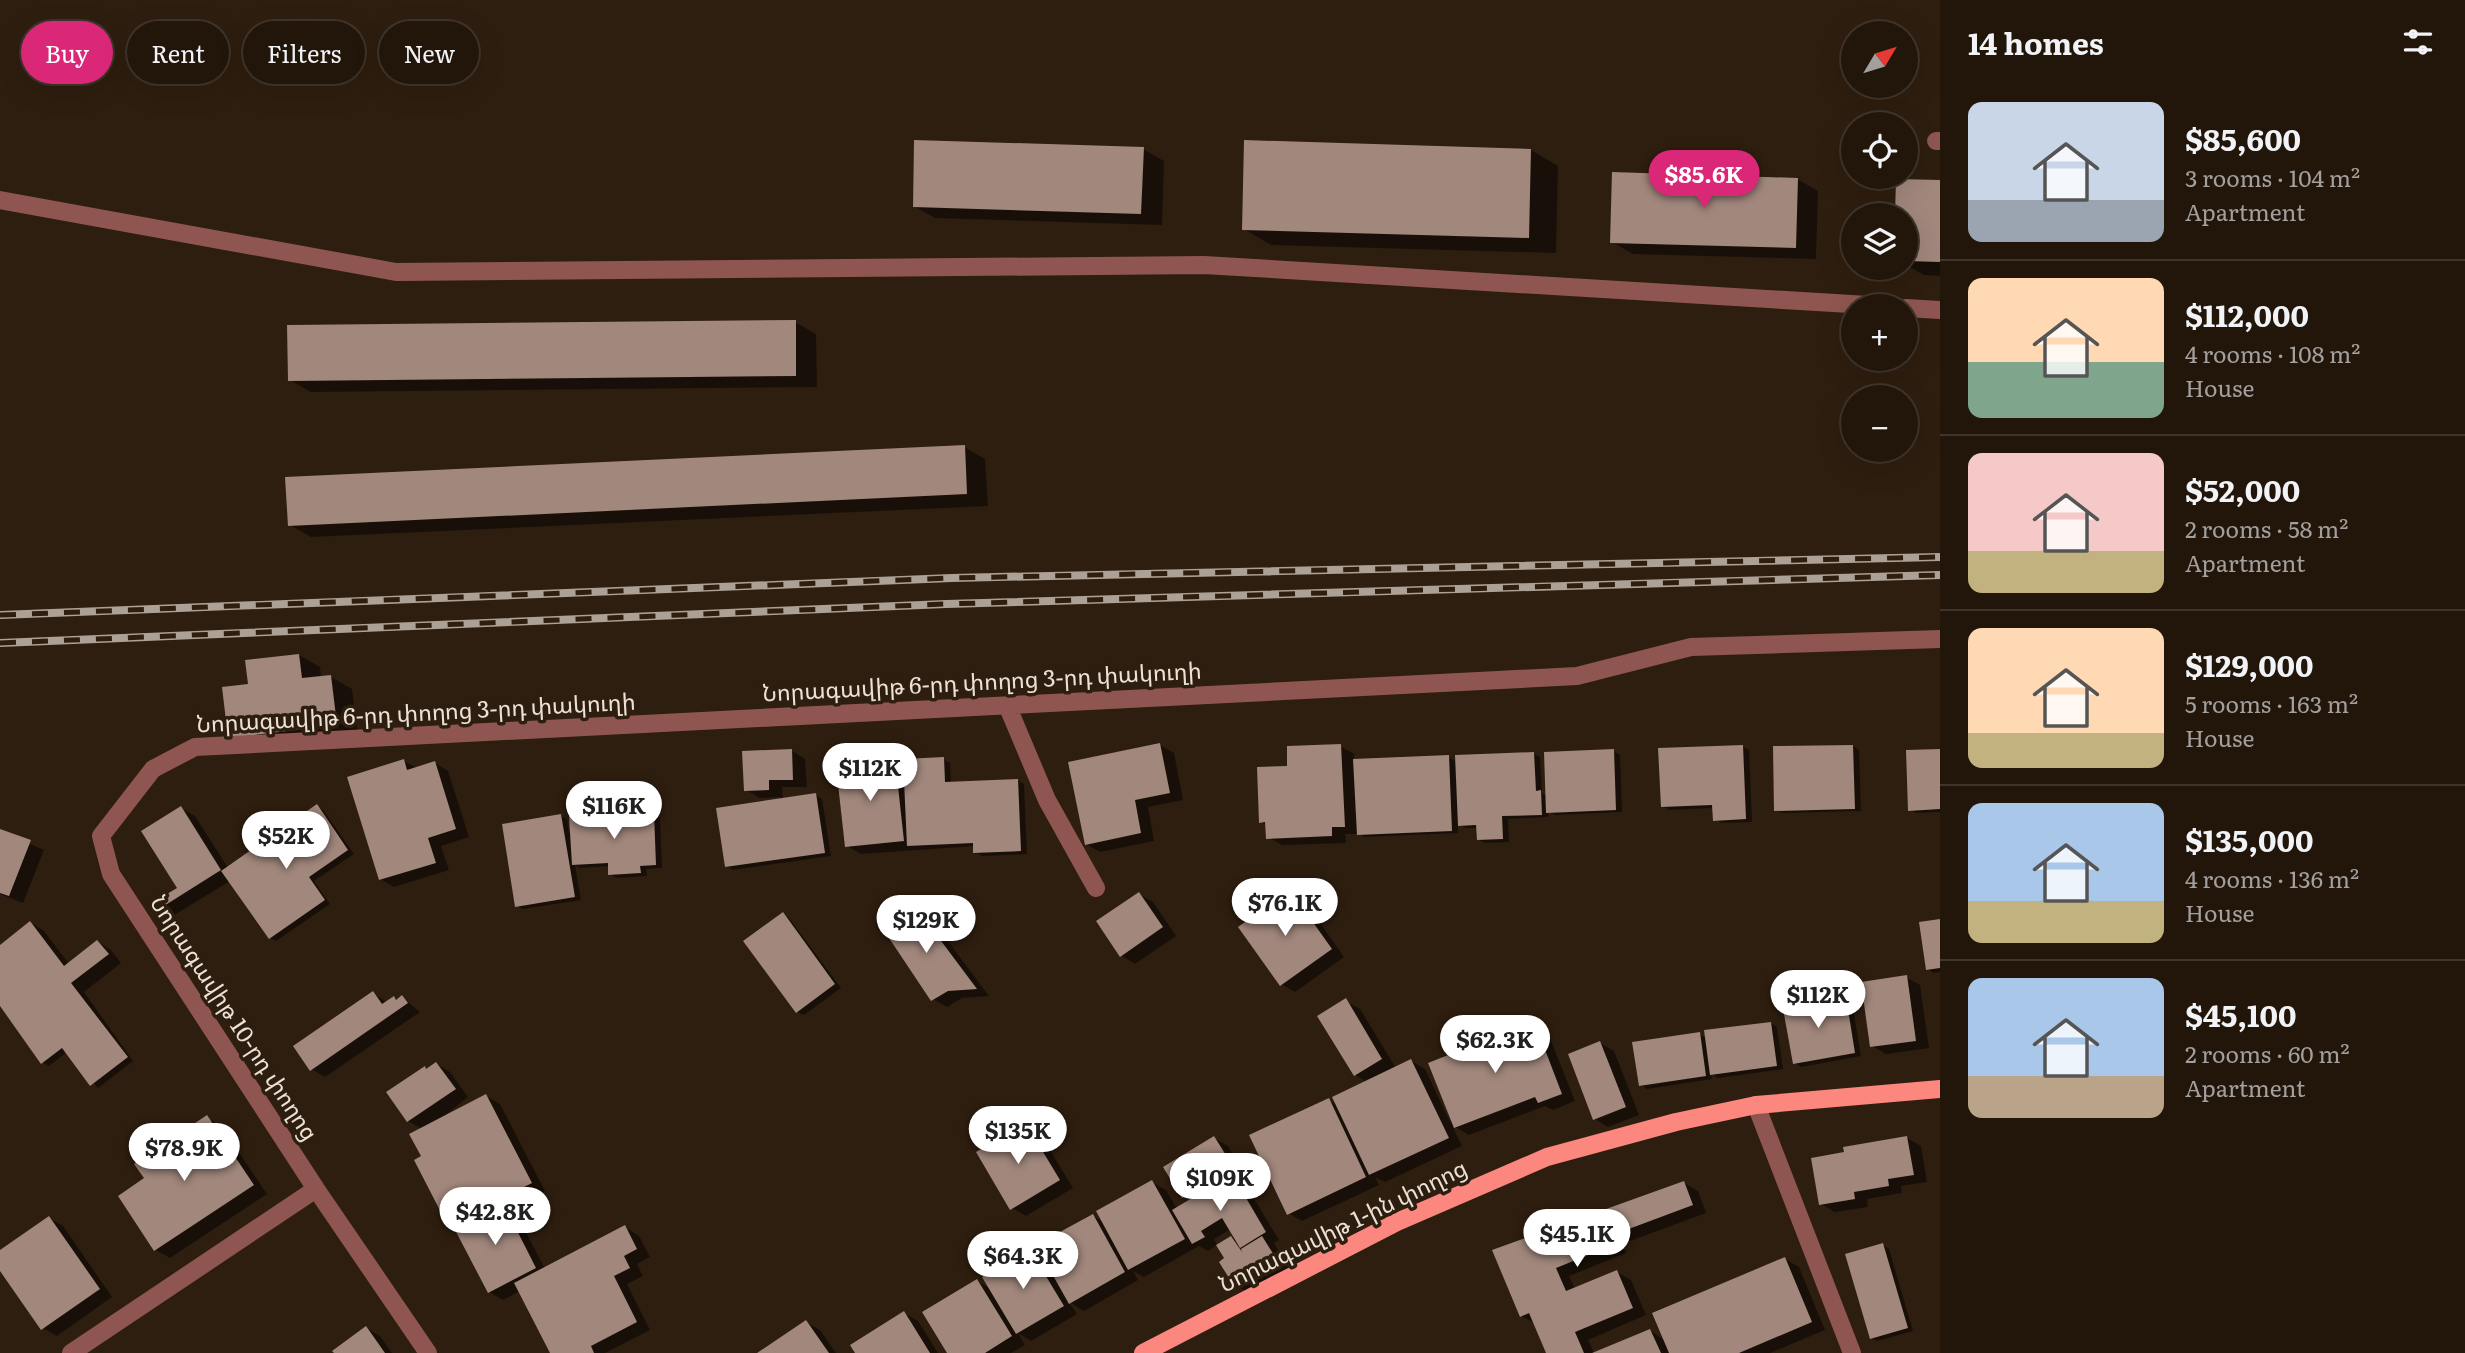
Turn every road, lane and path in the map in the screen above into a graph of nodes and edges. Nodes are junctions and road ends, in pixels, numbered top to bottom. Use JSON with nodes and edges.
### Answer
{"nodes":[{"id":1,"x":0,"y":200,"type":"edge"},
{"id":2,"x":1841,"y":303,"type":"edge"},
{"id":3,"x":1918,"y":309,"type":"edge"},
{"id":4,"x":1940,"y":310,"type":"edge"},
{"id":5,"x":1940,"y":639,"type":"edge"},
{"id":6,"x":1007,"y":705,"type":"junction"},
{"id":7,"x":111,"y":874,"type":"joint"},
{"id":8,"x":1096,"y":888,"type":"dead end"},
{"id":9,"x":1940,"y":1089,"type":"edge"},
{"id":10,"x":1756,"y":1105,"type":"junction"},
{"id":11,"x":316,"y":1189,"type":"junction"},
{"id":12,"x":1167,"y":1348,"type":"edge"},
{"id":13,"x":71,"y":1353,"type":"edge"},
{"id":14,"x":428,"y":1353,"type":"edge"},
{"id":15,"x":1143,"y":1353,"type":"edge"},
{"id":16,"x":1852,"y":1353,"type":"edge"}],
"edges":[{"from":1,"to":2,"type":"street"},
{"from":3,"to":4,"type":"street"},
{"from":5,"to":6,"type":"street","name":"Նորագավիթ 6-րդ փողոց 3-րդ փակուղի"},
{"from":6,"to":7,"type":"street","name":"Նորագավիթ 6-րդ փողոց 3-րդ փակուղի"},
{"from":6,"to":8,"type":"street"},
{"from":7,"to":11,"type":"street","name":"Նորագավիթ 10-րդ փողոց"},
{"from":9,"to":10,"type":"main road","name":"Նորագավիթ 1-ին փողոց"},
{"from":10,"to":12,"type":"main road","name":"Նորագավիթ 1-ին փողոց"},
{"from":10,"to":16,"type":"street"},
{"from":11,"to":13,"type":"street"},
{"from":11,"to":14,"type":"street","name":"Նորագավիթ 10-րդ փողոց"},
{"from":12,"to":15,"type":"main road","name":"Նորագավիթ 1-ին փողոց"}]}
